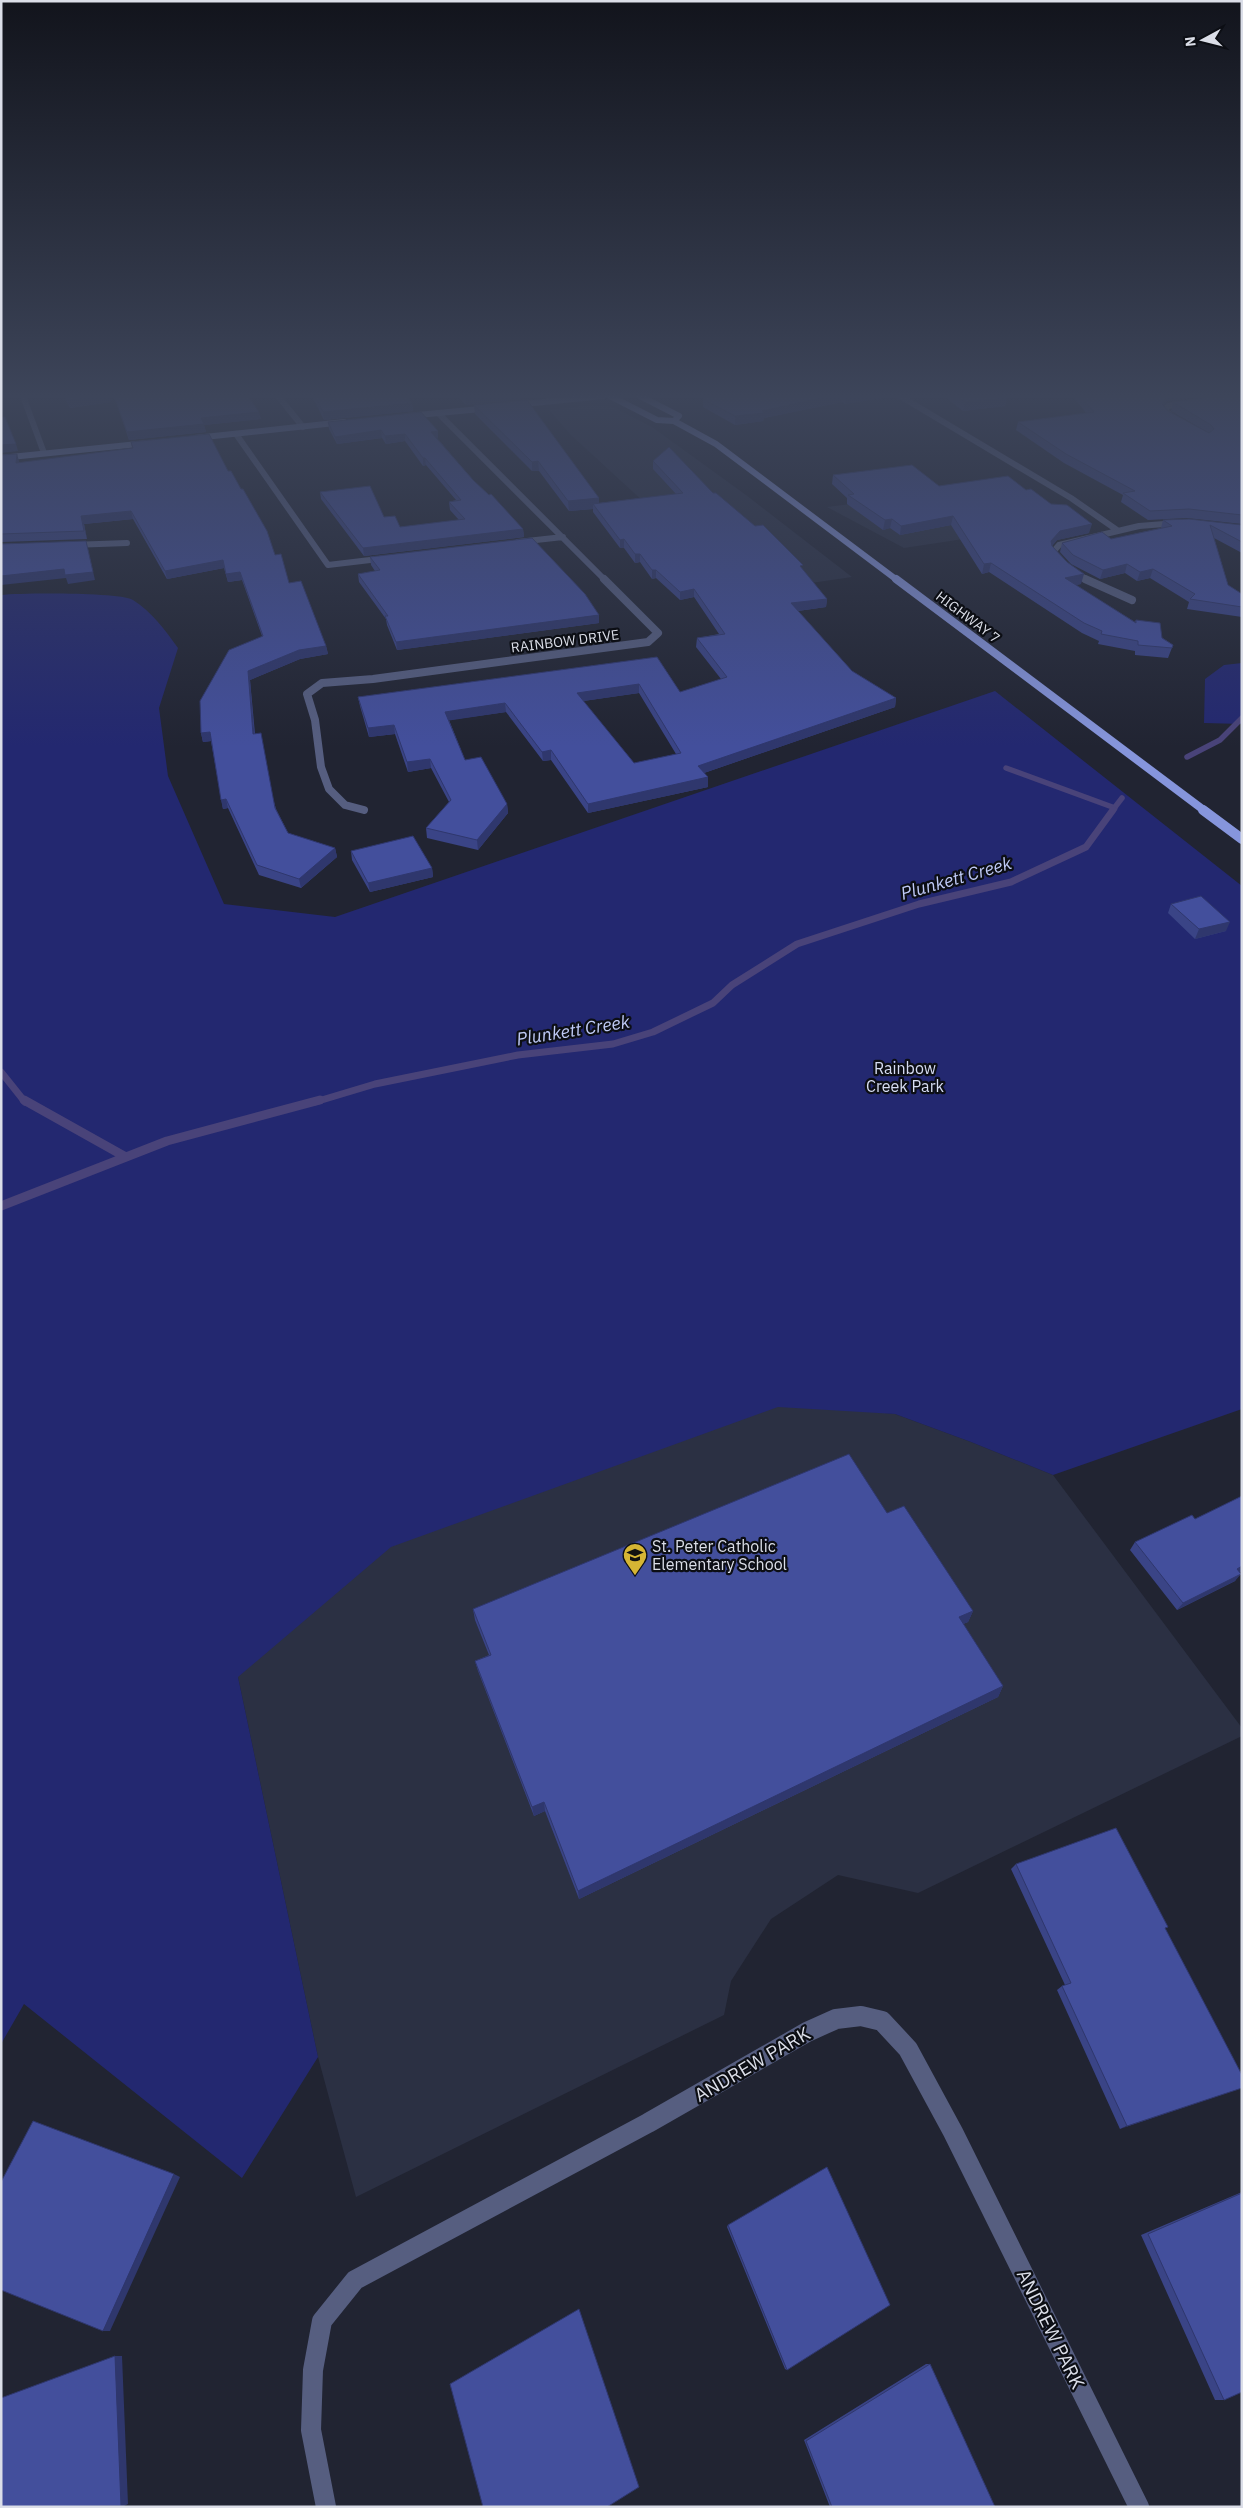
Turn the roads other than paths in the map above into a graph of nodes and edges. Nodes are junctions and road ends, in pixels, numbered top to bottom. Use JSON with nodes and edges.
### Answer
{"nodes":[{"id":1,"x":292,"y":513,"type":"edge"},
{"id":2,"x":539,"y":513,"type":"edge"},
{"id":3,"x":809,"y":513,"type":"edge"},
{"id":4,"x":1093,"y":513,"type":"edge"},
{"id":5,"x":1186,"y":523,"type":"edge"},
{"id":6,"x":1117,"y":530,"type":"junction"},
{"id":7,"x":563,"y":537,"type":"junction"},
{"id":8,"x":127,"y":542,"type":"dead end"},
{"id":9,"x":508,"y":544,"type":"edge"},
{"id":10,"x":59,"y":545,"type":"edge"},
{"id":11,"x":395,"y":557,"type":"edge"},
{"id":12,"x":1132,"y":600,"type":"dead end"},
{"id":13,"x":364,"y":810,"type":"dead end"},
{"id":14,"x":1242,"y":839,"type":"edge"},
{"id":15,"x":326,"y":2507,"type":"edge"},
{"id":16,"x":1139,"y":2507,"type":"edge"}],
"edges":[{"from":1,"to":11,"type":"street"},
{"from":2,"to":7,"type":"street","name":"RAINBOW DRIVE"},
{"from":3,"to":14,"type":"main road","name":"HIGHWAY 7"},
{"from":4,"to":6,"type":"street"},
{"from":5,"to":6,"type":"street"},
{"from":6,"to":12,"type":"street"},
{"from":7,"to":9,"type":"street"},
{"from":7,"to":13,"type":"street","name":"RAINBOW DRIVE"},
{"from":8,"to":10,"type":"street"},
{"from":15,"to":16,"type":"street","name":"ANDREW PARK"}]}
